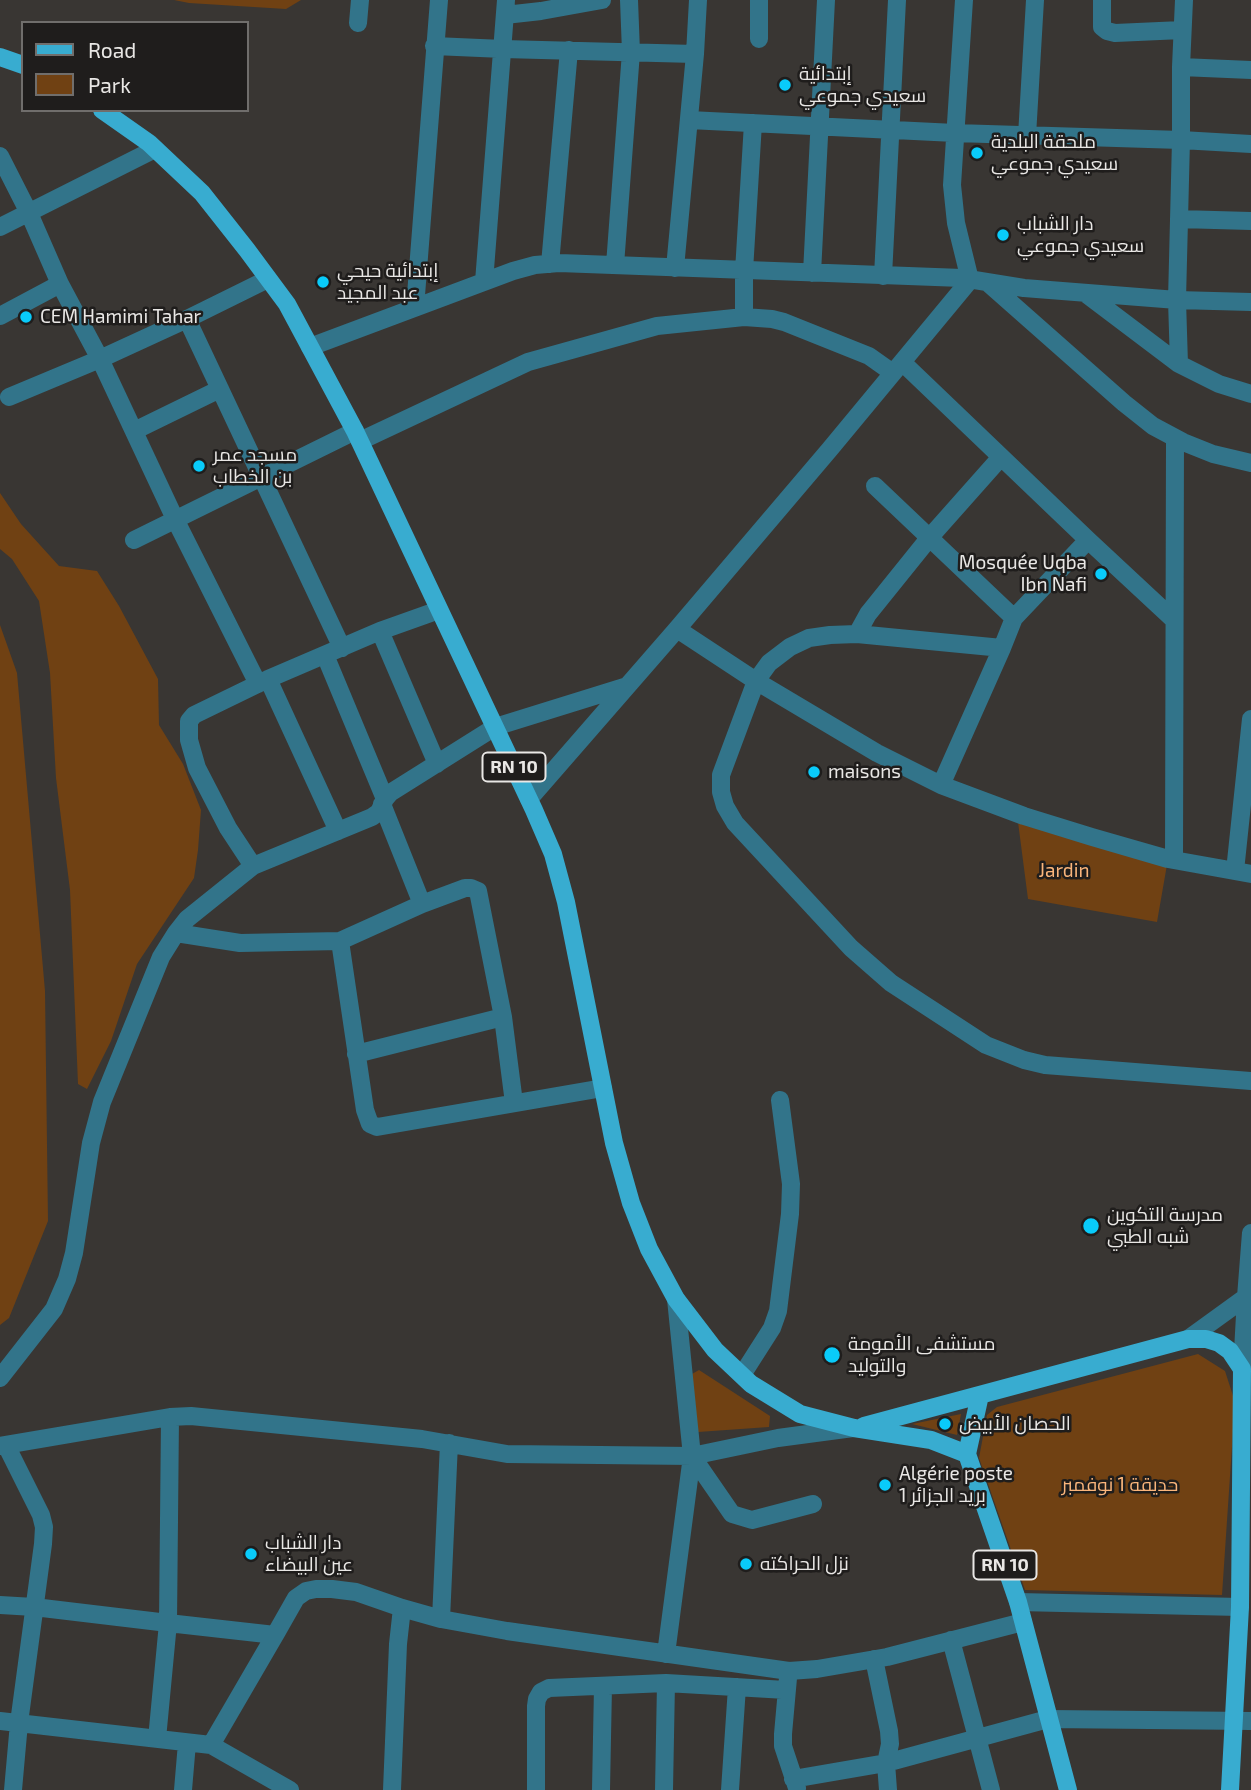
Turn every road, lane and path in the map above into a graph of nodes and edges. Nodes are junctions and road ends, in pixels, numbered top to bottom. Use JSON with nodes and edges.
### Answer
{"nodes":[{"id":1,"x":360,"y":0,"type":"edge"},
{"id":2,"x":439,"y":0,"type":"edge"},
{"id":3,"x":602,"y":0,"type":"edge"},
{"id":4,"x":629,"y":0,"type":"edge"},
{"id":5,"x":698,"y":0,"type":"edge"},
{"id":6,"x":759,"y":0,"type":"edge"},
{"id":7,"x":826,"y":0,"type":"edge"},
{"id":8,"x":897,"y":0,"type":"edge"},
{"id":9,"x":964,"y":0,"type":"edge"},
{"id":10,"x":1035,"y":0,"type":"edge"},
{"id":11,"x":1102,"y":0,"type":"edge"},
{"id":12,"x":1184,"y":0,"type":"edge"},
{"id":13,"x":506,"y":7,"type":"edge"},
{"id":14,"x":358,"y":23,"type":"dead end"},
{"id":15,"x":1182,"y":30,"type":"junction"},
{"id":16,"x":759,"y":39,"type":"dead end"},
{"id":17,"x":434,"y":46,"type":"junction"},
{"id":18,"x":503,"y":49,"type":"junction"},
{"id":19,"x":569,"y":50,"type":"junction"},
{"id":20,"x":631,"y":52,"type":"junction"},
{"id":21,"x":695,"y":54,"type":"junction"},
{"id":22,"x":0,"y":57,"type":"edge"},
{"id":23,"x":21,"y":64,"type":"edge"},
{"id":24,"x":1181,"y":67,"type":"junction"},
{"id":25,"x":1251,"y":70,"type":"edge"},
{"id":26,"x":105,"y":112,"type":"edge"},
{"id":27,"x":689,"y":120,"type":"junction"},
{"id":28,"x":753,"y":124,"type":"junction"},
{"id":29,"x":820,"y":127,"type":"junction"},
{"id":30,"x":890,"y":131,"type":"junction"},
{"id":31,"x":955,"y":133,"type":"junction"},
{"id":32,"x":1027,"y":136,"type":"junction"},
{"id":33,"x":1181,"y":140,"type":"junction"},
{"id":34,"x":1251,"y":144,"type":"edge"},
{"id":35,"x":155,"y":149,"type":"junction"},
{"id":36,"x":0,"y":156,"type":"edge"},
{"id":37,"x":29,"y":213,"type":"junction"},
{"id":38,"x":1179,"y":219,"type":"junction"},
{"id":39,"x":1251,"y":221,"type":"edge"},
{"id":40,"x":0,"y":227,"type":"edge"},
{"id":41,"x":550,"y":264,"type":"junction"},
{"id":42,"x":615,"y":265,"type":"junction"},
{"id":43,"x":675,"y":268,"type":"junction"},
{"id":44,"x":744,"y":271,"type":"junction"},
{"id":45,"x":812,"y":274,"type":"junction"},
{"id":46,"x":883,"y":276,"type":"junction"},
{"id":47,"x":268,"y":279,"type":"junction"},
{"id":48,"x":978,"y":281,"type":"junction"},
{"id":49,"x":484,"y":282,"type":"junction"},
{"id":50,"x":60,"y":284,"type":"junction"},
{"id":51,"x":1086,"y":293,"type":"junction"},
{"id":52,"x":1177,"y":300,"type":"junction"},
{"id":53,"x":1251,"y":302,"type":"edge"},
{"id":54,"x":415,"y":308,"type":"junction"},
{"id":55,"x":0,"y":316,"type":"edge"},
{"id":56,"x":744,"y":317,"type":"junction"},
{"id":57,"x":187,"y":319,"type":"junction"},
{"id":58,"x":310,"y":347,"type":"junction"},
{"id":59,"x":100,"y":359,"type":"junction"},
{"id":60,"x":1180,"y":365,"type":"junction"},
{"id":61,"x":898,"y":367,"type":"junction"},
{"id":62,"x":220,"y":389,"type":"junction"},
{"id":63,"x":1251,"y":394,"type":"edge"},
{"id":64,"x":9,"y":397,"type":"dead end"},
{"id":65,"x":134,"y":432,"type":"junction"},
{"id":66,"x":358,"y":436,"type":"junction"},
{"id":67,"x":1175,"y":438,"type":"junction"},
{"id":68,"x":1001,"y":457,"type":"junction"},
{"id":69,"x":1251,"y":463,"type":"edge"},
{"id":70,"x":262,"y":477,"type":"junction"},
{"id":71,"x":875,"y":486,"type":"dead end"},
{"id":72,"x":175,"y":519,"type":"junction"},
{"id":73,"x":930,"y":537,"type":"junction"},
{"id":74,"x":134,"y":540,"type":"dead end"},
{"id":75,"x":1088,"y":540,"type":"junction"},
{"id":76,"x":439,"y":610,"type":"junction"},
{"id":77,"x":1014,"y":618,"type":"junction"},
{"id":78,"x":1174,"y":620,"type":"junction"},
{"id":79,"x":677,"y":629,"type":"junction"},
{"id":80,"x":380,"y":631,"type":"junction"},
{"id":81,"x":858,"y":634,"type":"junction"},
{"id":82,"x":1002,"y":648,"type":"junction"},
{"id":83,"x":334,"y":651,"type":"junction"},
{"id":84,"x":757,"y":681,"type":"junction"},
{"id":85,"x":263,"y":682,"type":"junction"},
{"id":86,"x":627,"y":686,"type":"junction"},
{"id":87,"x":1251,"y":719,"type":"edge"},
{"id":88,"x":495,"y":727,"type":"junction"},
{"id":89,"x":437,"y":764,"type":"junction"},
{"id":90,"x":941,"y":785,"type":"junction"},
{"id":91,"x":529,"y":799,"type":"junction"},
{"id":92,"x":384,"y":802,"type":"junction"},
{"id":93,"x":338,"y":831,"type":"junction"},
{"id":94,"x":1174,"y":860,"type":"junction"},
{"id":95,"x":253,"y":866,"type":"junction"},
{"id":96,"x":1243,"y":873,"type":"edge"},
{"id":97,"x":422,"y":904,"type":"junction"},
{"id":98,"x":176,"y":933,"type":"junction"},
{"id":99,"x":340,"y":941,"type":"junction"},
{"id":100,"x":503,"y":1017,"type":"junction"},
{"id":101,"x":356,"y":1054,"type":"junction"},
{"id":102,"x":1251,"y":1081,"type":"edge"},
{"id":103,"x":603,"y":1088,"type":"junction"},
{"id":104,"x":780,"y":1100,"type":"dead end"},
{"id":105,"x":514,"y":1103,"type":"junction"},
{"id":106,"x":1251,"y":1234,"type":"edge"},
{"id":107,"x":1249,"y":1297,"type":"edge"},
{"id":108,"x":676,"y":1299,"type":"junction"},
{"id":109,"x":1188,"y":1339,"type":"junction"},
{"id":110,"x":1242,"y":1369,"type":"junction"},
{"id":111,"x":742,"y":1375,"type":"junction"},
{"id":112,"x":0,"y":1378,"type":"edge"},
{"id":113,"x":980,"y":1395,"type":"junction"},
{"id":114,"x":170,"y":1417,"type":"junction"},
{"id":115,"x":854,"y":1428,"type":"junction"},
{"id":116,"x":1246,"y":1431,"type":"edge"},
{"id":117,"x":449,"y":1443,"type":"junction"},
{"id":118,"x":3,"y":1446,"type":"edge"},
{"id":119,"x":967,"y":1454,"type":"junction"},
{"id":120,"x":692,"y":1456,"type":"junction"},
{"id":121,"x":813,"y":1504,"type":"dead end"},
{"id":122,"x":1245,"y":1581,"type":"edge"},
{"id":123,"x":1018,"y":1602,"type":"junction"},
{"id":124,"x":0,"y":1605,"type":"edge"},
{"id":125,"x":34,"y":1607,"type":"junction"},
{"id":126,"x":1240,"y":1607,"type":"junction"},
{"id":127,"x":402,"y":1608,"type":"junction"},
{"id":128,"x":440,"y":1619,"type":"junction"},
{"id":129,"x":1023,"y":1622,"type":"junction"},
{"id":130,"x":168,"y":1623,"type":"junction"},
{"id":131,"x":275,"y":1635,"type":"junction"},
{"id":132,"x":951,"y":1640,"type":"junction"},
{"id":133,"x":666,"y":1654,"type":"junction"},
{"id":134,"x":874,"y":1659,"type":"junction"},
{"id":135,"x":789,"y":1671,"type":"junction"},
{"id":136,"x":666,"y":1684,"type":"junction"},
{"id":137,"x":603,"y":1686,"type":"junction"},
{"id":138,"x":737,"y":1688,"type":"junction"},
{"id":139,"x":786,"y":1690,"type":"junction"},
{"id":140,"x":1048,"y":1718,"type":"junction"},
{"id":141,"x":1242,"y":1720,"type":"edge"},
{"id":142,"x":0,"y":1721,"type":"edge"},
{"id":143,"x":19,"y":1723,"type":"junction"},
{"id":144,"x":977,"y":1738,"type":"junction"},
{"id":145,"x":158,"y":1739,"type":"junction"},
{"id":146,"x":187,"y":1743,"type":"junction"},
{"id":147,"x":211,"y":1745,"type":"junction"},
{"id":148,"x":886,"y":1763,"type":"junction"},
{"id":149,"x":795,"y":1784,"type":"edge"},
{"id":150,"x":13,"y":1790,"type":"edge"},
{"id":151,"x":183,"y":1790,"type":"edge"},
{"id":152,"x":290,"y":1790,"type":"edge"},
{"id":153,"x":392,"y":1790,"type":"edge"},
{"id":154,"x":536,"y":1790,"type":"edge"},
{"id":155,"x":601,"y":1790,"type":"edge"},
{"id":156,"x":664,"y":1790,"type":"edge"},
{"id":157,"x":730,"y":1790,"type":"edge"},
{"id":158,"x":888,"y":1790,"type":"edge"},
{"id":159,"x":991,"y":1790,"type":"edge"},
{"id":160,"x":1068,"y":1790,"type":"edge"},
{"id":161,"x":1230,"y":1790,"type":"edge"}],
"edges":[{"from":1,"to":14,"type":"street"},
{"from":2,"to":17,"type":"street"},
{"from":3,"to":13,"type":"street"},
{"from":4,"to":20,"type":"street"},
{"from":5,"to":21,"type":"street"},
{"from":6,"to":16,"type":"street"},
{"from":7,"to":29,"type":"street"},
{"from":8,"to":30,"type":"street"},
{"from":9,"to":31,"type":"street"},
{"from":10,"to":32,"type":"street"},
{"from":11,"to":15,"type":"street"},
{"from":12,"to":15,"type":"street"},
{"from":13,"to":18,"type":"street"},
{"from":15,"to":24,"type":"street"},
{"from":17,"to":18,"type":"street"},
{"from":17,"to":54,"type":"street"},
{"from":18,"to":19,"type":"street"},
{"from":18,"to":49,"type":"street"},
{"from":19,"to":20,"type":"street"},
{"from":19,"to":41,"type":"street"},
{"from":20,"to":21,"type":"street"},
{"from":20,"to":42,"type":"street"},
{"from":21,"to":27,"type":"street"},
{"from":22,"to":23,"type":"main road"},
{"from":24,"to":25,"type":"street"},
{"from":24,"to":33,"type":"street"},
{"from":26,"to":35,"type":"main road","number":"RN 10"},
{"from":27,"to":28,"type":"street"},
{"from":27,"to":43,"type":"street"},
{"from":28,"to":29,"type":"street"},
{"from":28,"to":44,"type":"street"},
{"from":29,"to":30,"type":"street"},
{"from":29,"to":45,"type":"street"},
{"from":30,"to":31,"type":"street"},
{"from":30,"to":46,"type":"street"},
{"from":31,"to":32,"type":"street"},
{"from":31,"to":48,"type":"street"},
{"from":32,"to":33,"type":"street"},
{"from":33,"to":34,"type":"street"},
{"from":33,"to":38,"type":"street"},
{"from":35,"to":37,"type":"street"},
{"from":35,"to":47,"type":"main road","number":"RN 10"},
{"from":36,"to":37,"type":"street"},
{"from":37,"to":40,"type":"street"},
{"from":37,"to":50,"type":"street"},
{"from":38,"to":39,"type":"street"},
{"from":38,"to":52,"type":"street"},
{"from":41,"to":42,"type":"street"},
{"from":41,"to":49,"type":"street"},
{"from":42,"to":43,"type":"street"},
{"from":43,"to":44,"type":"street"},
{"from":44,"to":45,"type":"street"},
{"from":44,"to":56,"type":"street"},
{"from":45,"to":46,"type":"street"},
{"from":46,"to":48,"type":"street"},
{"from":47,"to":57,"type":"street"},
{"from":47,"to":58,"type":"main road","number":"RN 10"},
{"from":48,"to":51,"type":"street"},
{"from":48,"to":61,"type":"street"},
{"from":48,"to":67,"type":"street"},
{"from":49,"to":54,"type":"street"},
{"from":50,"to":55,"type":"street"},
{"from":50,"to":59,"type":"street"},
{"from":51,"to":52,"type":"street"},
{"from":51,"to":60,"type":"street"},
{"from":52,"to":53,"type":"street"},
{"from":52,"to":60,"type":"street"},
{"from":54,"to":58,"type":"street"},
{"from":56,"to":61,"type":"street"},
{"from":56,"to":66,"type":"street"},
{"from":57,"to":59,"type":"street"},
{"from":57,"to":62,"type":"street"},
{"from":58,"to":66,"type":"main road","number":"RN 10"},
{"from":59,"to":64,"type":"street"},
{"from":59,"to":65,"type":"street"},
{"from":60,"to":63,"type":"street"},
{"from":61,"to":68,"type":"street"},
{"from":61,"to":79,"type":"street"},
{"from":62,"to":65,"type":"street"},
{"from":62,"to":70,"type":"street"},
{"from":65,"to":72,"type":"street"},
{"from":66,"to":70,"type":"street"},
{"from":66,"to":76,"type":"main road","number":"RN 10"},
{"from":67,"to":69,"type":"street"},
{"from":67,"to":78,"type":"street"},
{"from":68,"to":73,"type":"street"},
{"from":68,"to":75,"type":"street"},
{"from":70,"to":72,"type":"street"},
{"from":70,"to":83,"type":"street"},
{"from":71,"to":73,"type":"street"},
{"from":72,"to":74,"type":"street"},
{"from":72,"to":85,"type":"street"},
{"from":73,"to":77,"type":"street"},
{"from":73,"to":81,"type":"street"},
{"from":75,"to":77,"type":"street"},
{"from":75,"to":78,"type":"street"},
{"from":76,"to":80,"type":"street"},
{"from":76,"to":88,"type":"main road","number":"RN 10"},
{"from":77,"to":82,"type":"street"},
{"from":78,"to":94,"type":"street"},
{"from":79,"to":84,"type":"street"},
{"from":79,"to":86,"type":"street"},
{"from":80,"to":83,"type":"street"},
{"from":80,"to":89,"type":"street"},
{"from":81,"to":82,"type":"street"},
{"from":81,"to":84,"type":"street"},
{"from":82,"to":90,"type":"street"},
{"from":83,"to":85,"type":"street"},
{"from":83,"to":92,"type":"street"},
{"from":84,"to":90,"type":"street"},
{"from":84,"to":102,"type":"street"},
{"from":85,"to":93,"type":"street"},
{"from":85,"to":95,"type":"street"},
{"from":86,"to":88,"type":"street"},
{"from":86,"to":91,"type":"street"},
{"from":87,"to":96,"type":"street"},
{"from":88,"to":89,"type":"street"},
{"from":88,"to":91,"type":"main road","number":"RN 10"},
{"from":89,"to":92,"type":"street"},
{"from":90,"to":94,"type":"street"},
{"from":91,"to":103,"type":"main road","number":"RN 10"},
{"from":92,"to":93,"type":"street"},
{"from":92,"to":97,"type":"street"},
{"from":93,"to":95,"type":"street"},
{"from":94,"to":96,"type":"street"},
{"from":95,"to":98,"type":"street"},
{"from":97,"to":99,"type":"street"},
{"from":97,"to":100,"type":"street"},
{"from":98,"to":99,"type":"street"},
{"from":98,"to":112,"type":"street"},
{"from":99,"to":101,"type":"street"},
{"from":100,"to":101,"type":"street"},
{"from":100,"to":105,"type":"street"},
{"from":101,"to":105,"type":"street"},
{"from":103,"to":105,"type":"street"},
{"from":103,"to":108,"type":"main road","number":"RN 10"},
{"from":104,"to":111,"type":"street"},
{"from":106,"to":107,"type":"street"},
{"from":107,"to":109,"type":"street"},
{"from":107,"to":110,"type":"street"},
{"from":108,"to":111,"type":"main road","number":"RN 10"},
{"from":108,"to":120,"type":"street"},
{"from":109,"to":110,"type":"main road","number":"RN 10"},
{"from":109,"to":113,"type":"main road","number":"RN 10"},
{"from":110,"to":116,"type":"main road"},
{"from":111,"to":115,"type":"main road","number":"RN 10"},
{"from":113,"to":115,"type":"main road","number":"RN 10"},
{"from":113,"to":119,"type":"main road"},
{"from":114,"to":117,"type":"street"},
{"from":114,"to":118,"type":"street"},
{"from":114,"to":130,"type":"street"},
{"from":115,"to":119,"type":"main road","number":"RN 10"},
{"from":115,"to":120,"type":"street"},
{"from":116,"to":122,"type":"main road"},
{"from":117,"to":120,"type":"street"},
{"from":117,"to":128,"type":"street"},
{"from":118,"to":125,"type":"street"},
{"from":119,"to":123,"type":"main road","number":"RN 10"},
{"from":120,"to":121,"type":"street"},
{"from":120,"to":133,"type":"street"},
{"from":122,"to":126,"type":"main road"},
{"from":123,"to":126,"type":"street"},
{"from":123,"to":129,"type":"main road","number":"RN 10"},
{"from":124,"to":125,"type":"street"},
{"from":125,"to":130,"type":"street"},
{"from":125,"to":143,"type":"street"},
{"from":126,"to":141,"type":"main road"},
{"from":127,"to":128,"type":"street"},
{"from":127,"to":131,"type":"street"},
{"from":127,"to":153,"type":"street"},
{"from":128,"to":133,"type":"street"},
{"from":129,"to":132,"type":"street"},
{"from":129,"to":140,"type":"main road","number":"RN 10"},
{"from":130,"to":131,"type":"street"},
{"from":130,"to":145,"type":"street"},
{"from":131,"to":147,"type":"street"},
{"from":132,"to":134,"type":"street"},
{"from":132,"to":144,"type":"street"},
{"from":133,"to":135,"type":"street"},
{"from":134,"to":135,"type":"street"},
{"from":134,"to":148,"type":"street"},
{"from":135,"to":139,"type":"street"},
{"from":136,"to":137,"type":"street"},
{"from":136,"to":138,"type":"street"},
{"from":136,"to":156,"type":"street"},
{"from":137,"to":154,"type":"street"},
{"from":137,"to":155,"type":"street"},
{"from":138,"to":139,"type":"street"},
{"from":138,"to":157,"type":"street"},
{"from":139,"to":149,"type":"street"},
{"from":140,"to":141,"type":"street"},
{"from":140,"to":144,"type":"street"},
{"from":140,"to":160,"type":"main road","number":"RN 10"},
{"from":141,"to":161,"type":"main road"},
{"from":142,"to":143,"type":"street"},
{"from":143,"to":145,"type":"street"},
{"from":143,"to":150,"type":"street"},
{"from":144,"to":148,"type":"street"},
{"from":144,"to":159,"type":"street"},
{"from":145,"to":146,"type":"street"},
{"from":146,"to":147,"type":"street"},
{"from":146,"to":151,"type":"street"},
{"from":147,"to":152,"type":"street"},
{"from":148,"to":149,"type":"street"},
{"from":148,"to":158,"type":"street"}]}
